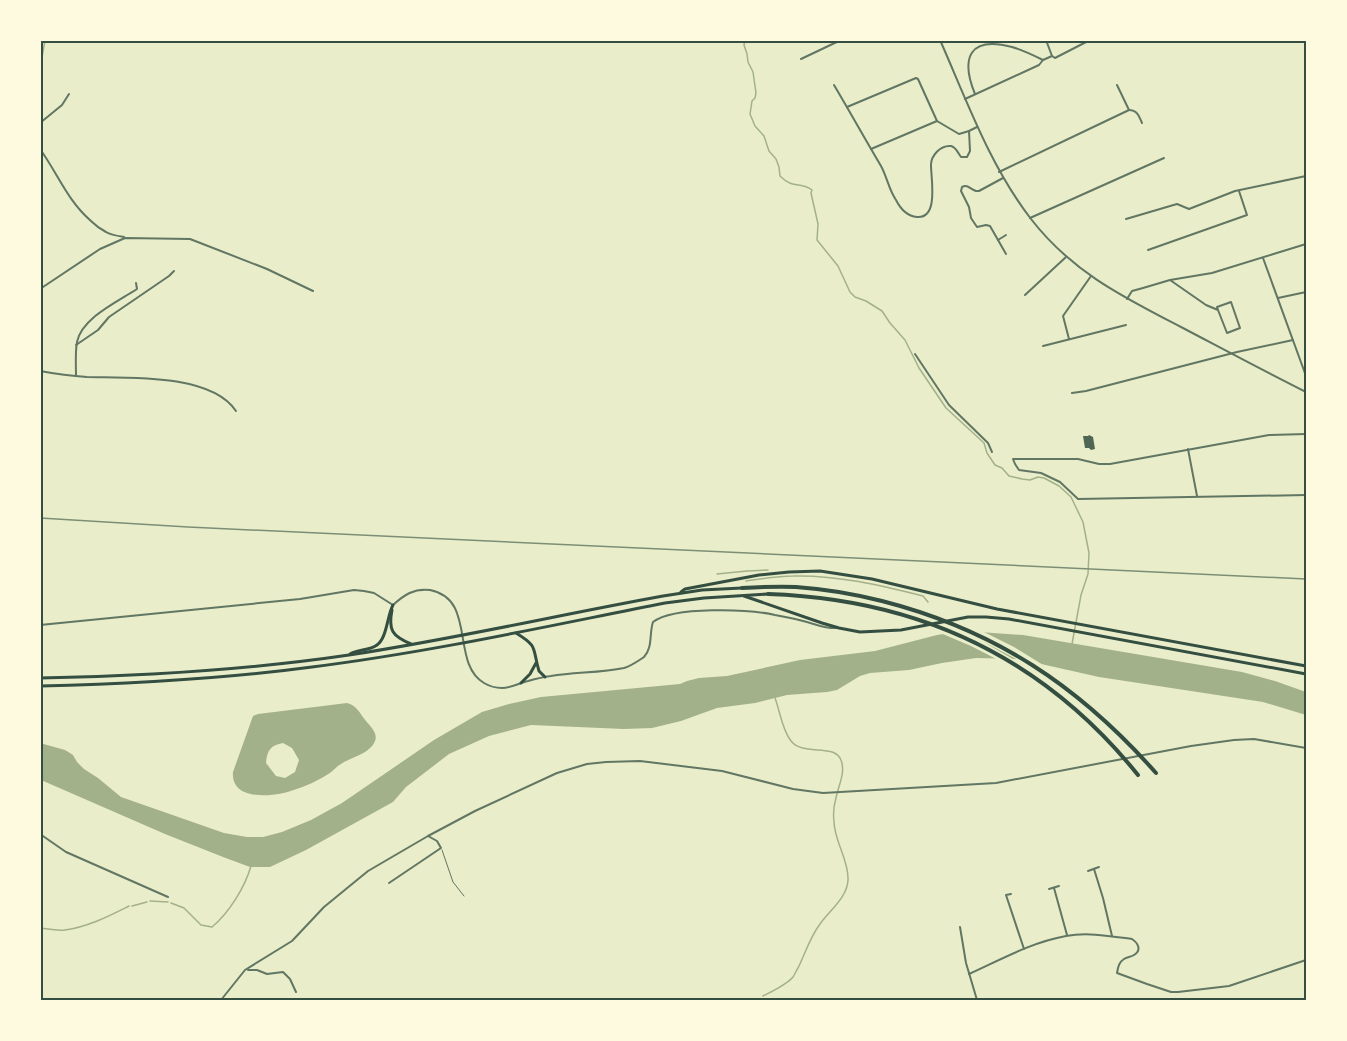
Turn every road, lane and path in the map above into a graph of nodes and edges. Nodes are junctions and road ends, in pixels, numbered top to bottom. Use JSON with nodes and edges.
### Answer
{"nodes":[{"id":1,"x":841,"y":40,"type":"edge"},
{"id":2,"x":940,"y":40,"type":"edge"},
{"id":3,"x":1046,"y":40,"type":"edge"},
{"id":4,"x":1090,"y":40,"type":"edge"},
{"id":5,"x":1053,"y":56,"type":"junction"},
{"id":6,"x":801,"y":58,"type":"dead end"},
{"id":7,"x":1043,"y":60,"type":"junction"},
{"id":8,"x":834,"y":85,"type":"dead end"},
{"id":9,"x":1117,"y":85,"type":"dead end"},
{"id":10,"x":69,"y":94,"type":"dead end"},
{"id":11,"x":975,"y":94,"type":"junction"},
{"id":12,"x":965,"y":99,"type":"junction"},
{"id":13,"x":847,"y":107,"type":"junction"},
{"id":14,"x":1129,"y":110,"type":"junction"},
{"id":15,"x":937,"y":121,"type":"junction"},
{"id":16,"x":40,"y":123,"type":"edge"},
{"id":17,"x":1142,"y":123,"type":"dead end"},
{"id":18,"x":978,"y":126,"type":"junction"},
{"id":19,"x":969,"y":131,"type":"junction"},
{"id":20,"x":40,"y":149,"type":"edge"},
{"id":21,"x":871,"y":149,"type":"junction"},
{"id":22,"x":1164,"y":158,"type":"dead end"},
{"id":23,"x":999,"y":171,"type":"junction"},
{"id":24,"x":1306,"y":176,"type":"edge"},
{"id":25,"x":1003,"y":178,"type":"junction"},
{"id":26,"x":1239,"y":191,"type":"junction"},
{"id":27,"x":1030,"y":218,"type":"junction"},
{"id":28,"x":1126,"y":219,"type":"dead end"},
{"id":29,"x":1006,"y":235,"type":"dead end"},
{"id":30,"x":125,"y":238,"type":"junction"},
{"id":31,"x":998,"y":240,"type":"junction"},
{"id":32,"x":1306,"y":244,"type":"edge"},
{"id":33,"x":1148,"y":250,"type":"dead end"},
{"id":34,"x":1006,"y":255,"type":"dead end"},
{"id":35,"x":1066,"y":257,"type":"junction"},
{"id":36,"x":1263,"y":257,"type":"junction"},
{"id":37,"x":174,"y":271,"type":"dead end"},
{"id":38,"x":1091,"y":276,"type":"junction"},
{"id":39,"x":1170,"y":280,"type":"junction"},
{"id":40,"x":136,"y":283,"type":"dead end"},
{"id":41,"x":40,"y":289,"type":"edge"},
{"id":42,"x":313,"y":291,"type":"dead end"},
{"id":43,"x":1306,"y":292,"type":"edge"},
{"id":44,"x":1025,"y":295,"type":"dead end"},
{"id":45,"x":1278,"y":298,"type":"junction"},
{"id":46,"x":1127,"y":299,"type":"junction"},
{"id":47,"x":1218,"y":310,"type":"junction"},
{"id":48,"x":1126,"y":325,"type":"dead end"},
{"id":49,"x":1069,"y":339,"type":"junction"},
{"id":50,"x":1293,"y":340,"type":"junction"},
{"id":51,"x":76,"y":345,"type":"junction"},
{"id":52,"x":1042,"y":346,"type":"dead end"},
{"id":53,"x":915,"y":354,"type":"dead end"},
{"id":54,"x":1231,"y":354,"type":"junction"},
{"id":55,"x":40,"y":371,"type":"edge"},
{"id":56,"x":76,"y":376,"type":"junction"},
{"id":57,"x":1306,"y":376,"type":"edge"},
{"id":58,"x":1306,"y":392,"type":"edge"},
{"id":59,"x":1072,"y":393,"type":"dead end"},
{"id":60,"x":236,"y":411,"type":"dead end"},
{"id":61,"x":1306,"y":434,"type":"edge"},
{"id":62,"x":1188,"y":449,"type":"junction"},
{"id":63,"x":992,"y":452,"type":"dead end"},
{"id":64,"x":1306,"y":495,"type":"edge"},
{"id":65,"x":1197,"y":496,"type":"junction"},
{"id":66,"x":742,"y":588,"type":"joint"},
{"id":67,"x":680,"y":593,"type":"junction"},
{"id":68,"x":768,"y":594,"type":"joint"},
{"id":69,"x":742,"y":595,"type":"junction"},
{"id":70,"x":393,"y":605,"type":"junction"},
{"id":71,"x":40,"y":625,"type":"edge"},
{"id":72,"x":839,"y":628,"type":"junction"},
{"id":73,"x":514,"y":632,"type":"junction"},
{"id":74,"x":412,"y":644,"type":"junction"},
{"id":75,"x":349,"y":655,"type":"junction"},
{"id":76,"x":536,"y":661,"type":"junction"},
{"id":77,"x":1306,"y":666,"type":"edge"},
{"id":78,"x":1306,"y":674,"type":"edge"},
{"id":79,"x":545,"y":677,"type":"junction"},
{"id":80,"x":40,"y":678,"type":"edge"},
{"id":81,"x":520,"y":683,"type":"junction"},
{"id":82,"x":40,"y":686,"type":"edge"},
{"id":83,"x":1306,"y":748,"type":"edge"},
{"id":84,"x":1156,"y":773,"type":"dead end"},
{"id":85,"x":1138,"y":775,"type":"dead end"},
{"id":86,"x":40,"y":834,"type":"edge"},
{"id":87,"x":428,"y":836,"type":"junction"},
{"id":88,"x":441,"y":848,"type":"junction"},
{"id":89,"x":1099,"y":867,"type":"dead end"},
{"id":90,"x":1094,"y":869,"type":"junction"},
{"id":91,"x":1089,"y":871,"type":"dead end"},
{"id":92,"x":390,"y":883,"type":"dead end"},
{"id":93,"x":1059,"y":886,"type":"dead end"},
{"id":94,"x":1054,"y":888,"type":"junction"},
{"id":95,"x":1049,"y":889,"type":"dead end"},
{"id":96,"x":1011,"y":894,"type":"dead end"},
{"id":97,"x":464,"y":896,"type":"dead end"},
{"id":98,"x":168,"y":897,"type":"dead end"},
{"id":99,"x":960,"y":927,"type":"dead end"},
{"id":100,"x":1067,"y":935,"type":"junction"},
{"id":101,"x":1112,"y":936,"type":"junction"},
{"id":102,"x":1024,"y":949,"type":"junction"},
{"id":103,"x":1306,"y":960,"type":"edge"},
{"id":104,"x":245,"y":970,"type":"junction"},
{"id":105,"x":969,"y":974,"type":"junction"},
{"id":106,"x":296,"y":992,"type":"dead end"},
{"id":107,"x":221,"y":1000,"type":"edge"},
{"id":108,"x":977,"y":1000,"type":"edge"}],
"edges":[{"from":1,"to":6,"type":"street"},
{"from":2,"to":12,"type":"street"},
{"from":3,"to":5,"type":"street"},
{"from":4,"to":5,"type":"street"},
{"from":5,"to":7,"type":"street"},
{"from":7,"to":11,"type":"street"},
{"from":7,"to":11,"type":"street"},
{"from":8,"to":13,"type":"street"},
{"from":9,"to":14,"type":"street"},
{"from":10,"to":16,"type":"street"},
{"from":11,"to":12,"type":"street"},
{"from":12,"to":18,"type":"street"},
{"from":13,"to":15,"type":"street"},
{"from":13,"to":21,"type":"street"},
{"from":14,"to":17,"type":"street"},
{"from":14,"to":23,"type":"street"},
{"from":15,"to":19,"type":"street"},
{"from":15,"to":21,"type":"street"},
{"from":18,"to":19,"type":"street"},
{"from":18,"to":23,"type":"street"},
{"from":19,"to":21,"type":"street"},
{"from":20,"to":30,"type":"street"},
{"from":22,"to":27,"type":"street"},
{"from":23,"to":25,"type":"street"},
{"from":24,"to":26,"type":"street"},
{"from":25,"to":27,"type":"street"},
{"from":25,"to":31,"type":"street"},
{"from":26,"to":28,"type":"street"},
{"from":26,"to":33,"type":"street"},
{"from":27,"to":35,"type":"street"},
{"from":29,"to":31,"type":"street"},
{"from":30,"to":41,"type":"street"},
{"from":30,"to":42,"type":"street"},
{"from":31,"to":34,"type":"street"},
{"from":32,"to":36,"type":"street"},
{"from":35,"to":38,"type":"street"},
{"from":35,"to":44,"type":"street"},
{"from":36,"to":39,"type":"street"},
{"from":36,"to":45,"type":"street"},
{"from":37,"to":51,"type":"street"},
{"from":38,"to":46,"type":"street"},
{"from":38,"to":49,"type":"street"},
{"from":39,"to":46,"type":"street"},
{"from":39,"to":47,"type":"street"},
{"from":40,"to":51,"type":"street"},
{"from":43,"to":45,"type":"street"},
{"from":45,"to":50,"type":"street"},
{"from":46,"to":54,"type":"street"},
{"from":47,"to":47,"type":"street"},
{"from":48,"to":49,"type":"street"},
{"from":49,"to":52,"type":"street"},
{"from":50,"to":54,"type":"street"},
{"from":50,"to":57,"type":"street"},
{"from":51,"to":56,"type":"street"},
{"from":53,"to":63,"type":"street"},
{"from":54,"to":58,"type":"street"},
{"from":54,"to":59,"type":"street"},
{"from":55,"to":56,"type":"street"},
{"from":56,"to":60,"type":"street"},
{"from":61,"to":62,"type":"street"},
{"from":62,"to":65,"type":"street"},
{"from":62,"to":65,"type":"street"},
{"from":64,"to":65,"type":"street"},
{"from":66,"to":67,"type":"main road"},
{"from":66,"to":84,"type":"highway"},
{"from":67,"to":74,"type":"main road"},
{"from":67,"to":77,"type":"main road"},
{"from":68,"to":69,"type":"main road"},
{"from":68,"to":85,"type":"highway"},
{"from":69,"to":72,"type":"main road"},
{"from":69,"to":73,"type":"main road"},
{"from":70,"to":71,"type":"street"},
{"from":70,"to":74,"type":"main road"},
{"from":70,"to":75,"type":"main road"},
{"from":70,"to":81,"type":"street"},
{"from":72,"to":78,"type":"main road"},
{"from":72,"to":79,"type":"street"},
{"from":73,"to":76,"type":"main road"},
{"from":73,"to":82,"type":"main road"},
{"from":74,"to":75,"type":"main road"},
{"from":75,"to":80,"type":"main road"},
{"from":76,"to":79,"type":"main road"},
{"from":76,"to":81,"type":"main road"},
{"from":79,"to":81,"type":"street"},
{"from":83,"to":87,"type":"street"},
{"from":86,"to":98,"type":"street"},
{"from":87,"to":88,"type":"street"},
{"from":87,"to":104,"type":"street"},
{"from":88,"to":92,"type":"street"},
{"from":88,"to":97,"type":"lane"},
{"from":89,"to":90,"type":"street"},
{"from":90,"to":91,"type":"street"},
{"from":90,"to":101,"type":"street"},
{"from":93,"to":94,"type":"street"},
{"from":94,"to":95,"type":"street"},
{"from":94,"to":100,"type":"street"},
{"from":96,"to":102,"type":"street"},
{"from":99,"to":105,"type":"street"},
{"from":100,"to":101,"type":"street"},
{"from":100,"to":102,"type":"street"},
{"from":101,"to":103,"type":"street"},
{"from":102,"to":105,"type":"street"},
{"from":104,"to":106,"type":"street"},
{"from":104,"to":107,"type":"street"},
{"from":105,"to":108,"type":"street"}]}
